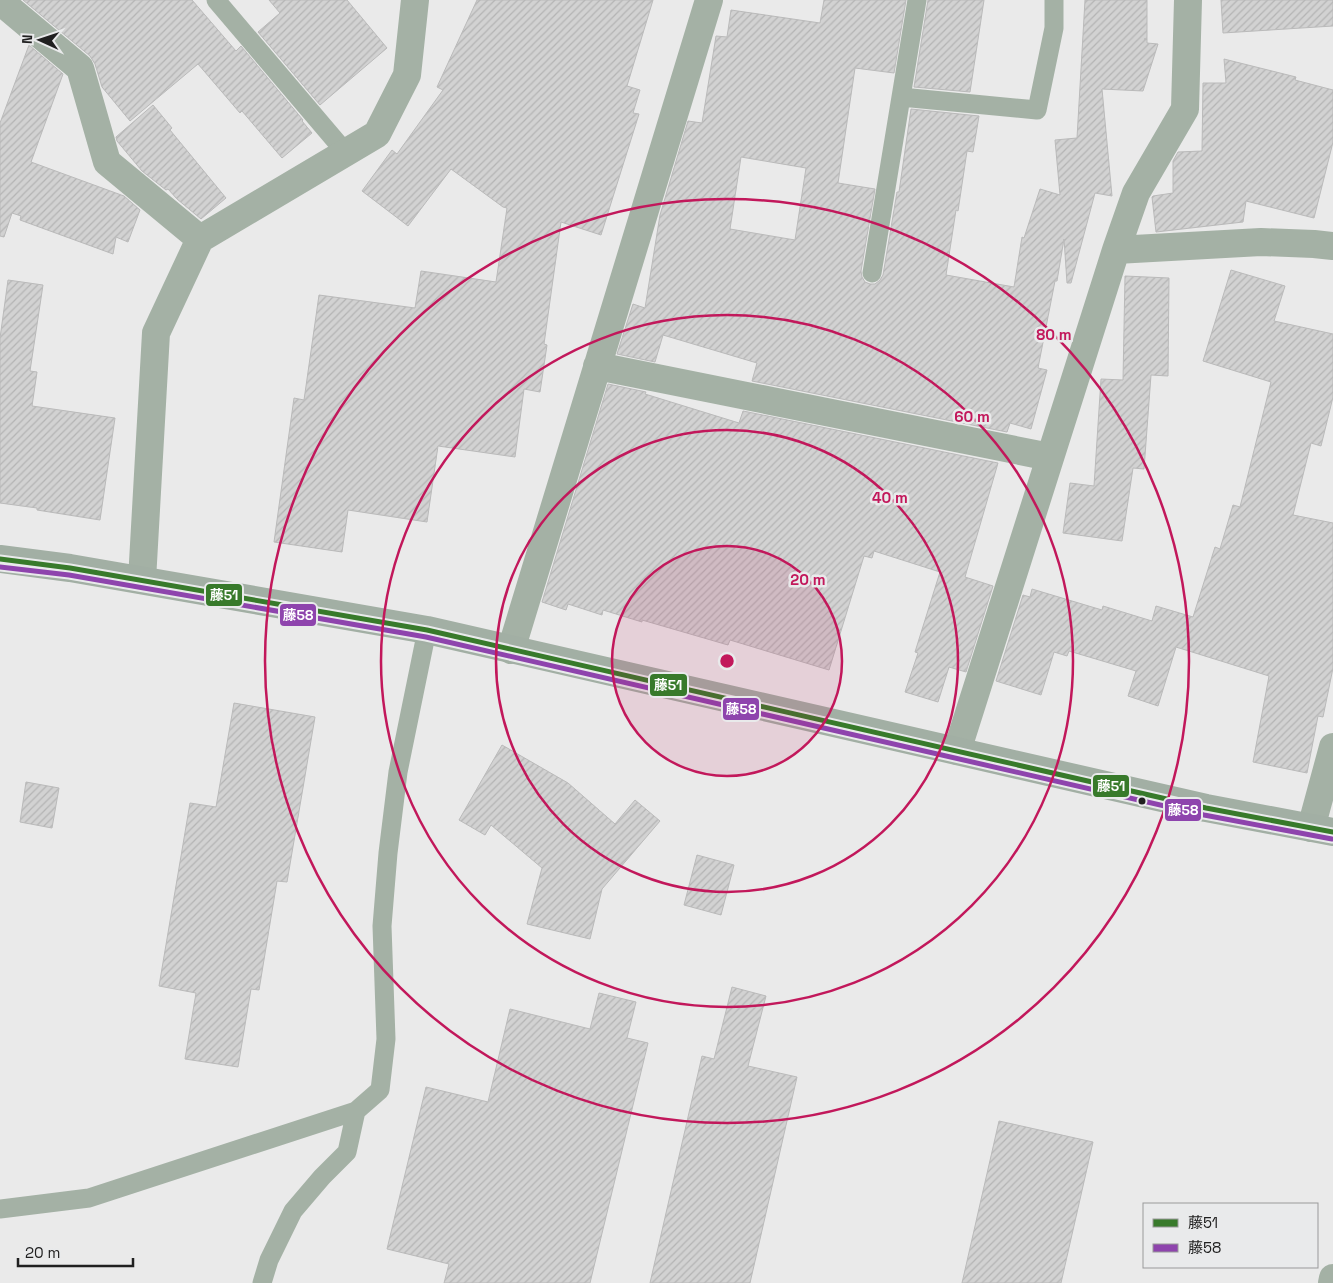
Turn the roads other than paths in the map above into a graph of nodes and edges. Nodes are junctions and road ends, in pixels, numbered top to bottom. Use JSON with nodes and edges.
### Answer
{"nodes":[{"id":1,"x":216,"y":0,"type":"edge"},
{"id":2,"x":415,"y":0,"type":"edge"},
{"id":3,"x":709,"y":0,"type":"edge"},
{"id":4,"x":918,"y":0,"type":"edge"},
{"id":5,"x":1054,"y":0,"type":"edge"},
{"id":6,"x":1188,"y":0,"type":"edge"},
{"id":7,"x":0,"y":1,"type":"edge"},
{"id":8,"x":901,"y":97,"type":"junction"},
{"id":9,"x":346,"y":153,"type":"junction"},
{"id":10,"x":200,"y":239,"type":"junction"},
{"id":11,"x":1333,"y":246,"type":"edge"},
{"id":12,"x":1116,"y":250,"type":"junction"},
{"id":13,"x":872,"y":272,"type":"dead end"},
{"id":14,"x":597,"y":366,"type":"junction"},
{"id":15,"x":1050,"y":457,"type":"junction"},
{"id":16,"x":0,"y":559,"type":"edge"},
{"id":17,"x":142,"y":580,"type":"junction"},
{"id":18,"x":427,"y":630,"type":"junction"},
{"id":19,"x":511,"y":650,"type":"junction"},
{"id":20,"x":1333,"y":747,"type":"edge"},
{"id":21,"x":958,"y":752,"type":"junction"},
{"id":22,"x":1322,"y":830,"type":"edge"},
{"id":23,"x":356,"y":1112,"type":"junction"},
{"id":24,"x":0,"y":1209,"type":"edge"},
{"id":25,"x":1333,"y":1278,"type":"edge"},
{"id":26,"x":262,"y":1283,"type":"edge"},
{"id":27,"x":1332,"y":1283,"type":"edge"}],
"edges":[{"from":1,"to":9,"type":"lane"},
{"from":2,"to":9,"type":"street"},
{"from":3,"to":14,"type":"street"},
{"from":4,"to":8,"type":"lane"},
{"from":5,"to":8,"type":"lane"},
{"from":6,"to":12,"type":"street"},
{"from":7,"to":10,"type":"street"},
{"from":8,"to":13,"type":"lane"},
{"from":9,"to":10,"type":"street"},
{"from":10,"to":17,"type":"street"},
{"from":11,"to":12,"type":"street"},
{"from":12,"to":15,"type":"street"},
{"from":14,"to":15,"type":"street"},
{"from":14,"to":19,"type":"street"},
{"from":15,"to":21,"type":"street"},
{"from":16,"to":17,"type":"highway"},
{"from":17,"to":18,"type":"highway"},
{"from":18,"to":19,"type":"highway"},
{"from":18,"to":23,"type":"lane"},
{"from":19,"to":21,"type":"highway"},
{"from":20,"to":22,"type":"street"},
{"from":21,"to":22,"type":"highway"},
{"from":23,"to":24,"type":"lane"},
{"from":23,"to":26,"type":"lane"},
{"from":25,"to":27,"type":"street"}]}
